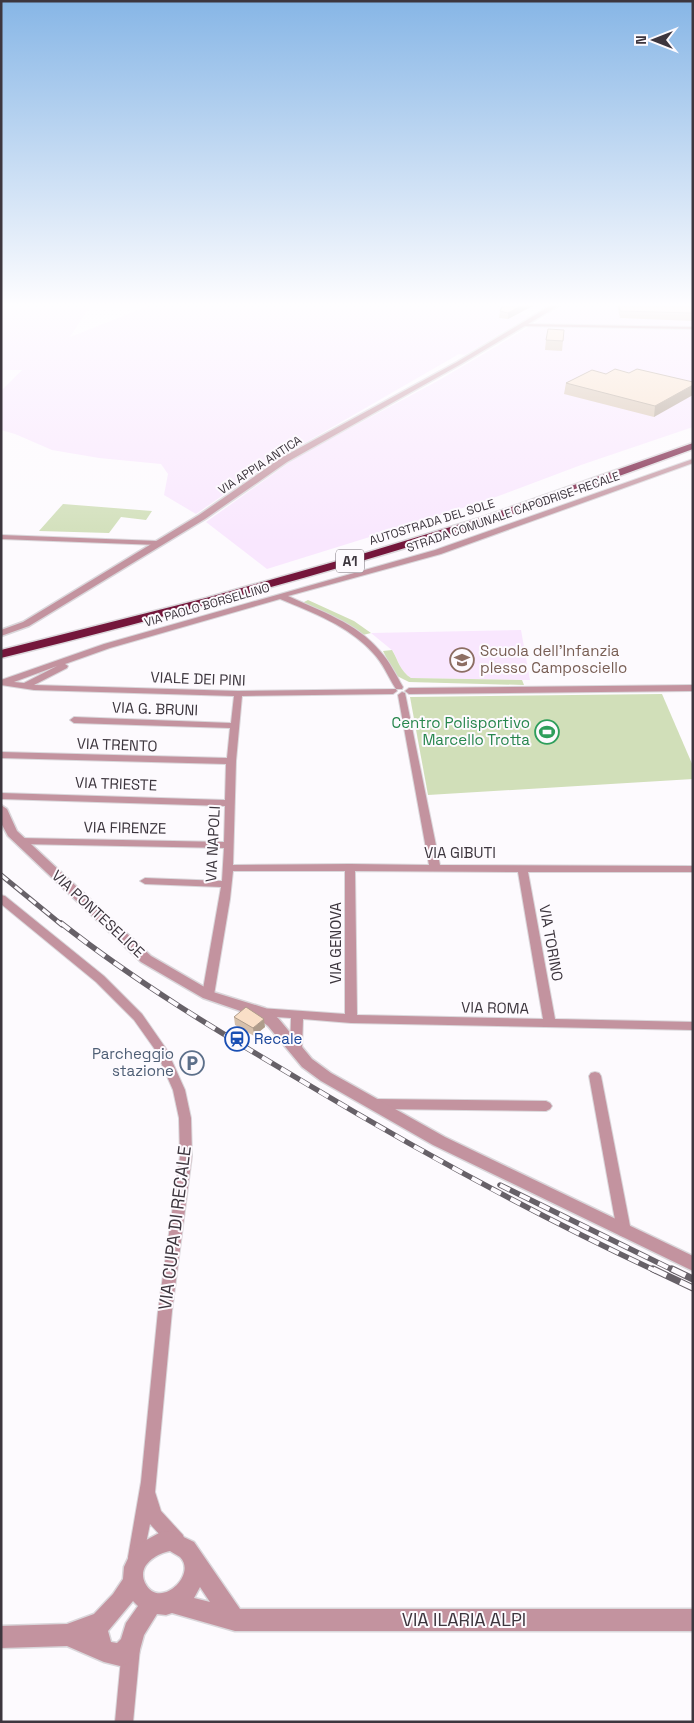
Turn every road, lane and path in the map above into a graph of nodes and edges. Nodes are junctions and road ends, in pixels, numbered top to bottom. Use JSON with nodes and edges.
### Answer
{"nodes":[{"id":1,"x":420,"y":383,"type":"edge"},
{"id":2,"x":693,"y":438,"type":"edge"},
{"id":3,"x":693,"y":446,"type":"edge"},
{"id":4,"x":693,"y":461,"type":"edge"},
{"id":5,"x":1,"y":537,"type":"edge"},
{"id":6,"x":158,"y":543,"type":"junction"},
{"id":7,"x":310,"y":588,"type":"junction"},
{"id":8,"x":281,"y":596,"type":"junction"},
{"id":9,"x":298,"y":604,"type":"junction"},
{"id":10,"x":1,"y":633,"type":"edge"},
{"id":11,"x":1,"y":646,"type":"edge"},
{"id":12,"x":107,"y":646,"type":"junction"},
{"id":13,"x":1,"y":654,"type":"edge"},
{"id":14,"x":2,"y":682,"type":"edge"},
{"id":15,"x":25,"y":686,"type":"junction"},
{"id":16,"x":693,"y":688,"type":"edge"},
{"id":17,"x":401,"y":691,"type":"junction"},
{"id":18,"x":238,"y":694,"type":"junction"},
{"id":19,"x":74,"y":720,"type":"dead end"},
{"id":20,"x":235,"y":726,"type":"junction"},
{"id":21,"x":1,"y":755,"type":"edge"},
{"id":22,"x":231,"y":761,"type":"junction"},
{"id":23,"x":1,"y":796,"type":"edge"},
{"id":24,"x":230,"y":802,"type":"junction"},
{"id":25,"x":1,"y":809,"type":"edge"},
{"id":26,"x":20,"y":841,"type":"junction"},
{"id":27,"x":228,"y":845,"type":"junction"},
{"id":28,"x":228,"y":868,"type":"junction"},
{"id":29,"x":350,"y":868,"type":"junction"},
{"id":30,"x":435,"y":868,"type":"junction"},
{"id":31,"x":522,"y":868,"type":"junction"},
{"id":32,"x":693,"y":869,"type":"edge"},
{"id":33,"x":145,"y":881,"type":"dead end"},
{"id":34,"x":226,"y":884,"type":"junction"},
{"id":35,"x":1,"y":898,"type":"edge"},
{"id":36,"x":208,"y":995,"type":"junction"},
{"id":37,"x":260,"y":1012,"type":"junction"},
{"id":38,"x":297,"y":1015,"type":"junction"},
{"id":39,"x":351,"y":1019,"type":"junction"},
{"id":40,"x":550,"y":1024,"type":"junction"},
{"id":41,"x":693,"y":1026,"type":"edge"},
{"id":42,"x":296,"y":1050,"type":"junction"},
{"id":43,"x":596,"y":1076,"type":"dead end"},
{"id":44,"x":374,"y":1104,"type":"junction"},
{"id":45,"x":546,"y":1106,"type":"dead end"},
{"id":46,"x":624,"y":1231,"type":"junction"},
{"id":47,"x":693,"y":1264,"type":"edge"},
{"id":48,"x":149,"y":1482,"type":"junction"},
{"id":49,"x":186,"y":1551,"type":"junction"},
{"id":50,"x":134,"y":1575,"type":"junction"},
{"id":51,"x":162,"y":1602,"type":"junction"},
{"id":52,"x":235,"y":1620,"type":"junction"},
{"id":53,"x":693,"y":1620,"type":"edge"},
{"id":54,"x":99,"y":1623,"type":"junction"},
{"id":55,"x":66,"y":1634,"type":"junction"},
{"id":56,"x":1,"y":1637,"type":"edge"},
{"id":57,"x":116,"y":1650,"type":"junction"},
{"id":58,"x":124,"y":1722,"type":"edge"}],
"edges":[{"from":1,"to":6,"type":"street","name":"VIA APPIA ANTICA"},
{"from":2,"to":11,"type":"highway","name":"AUTOSTRADA DEL SOLE","number":"A1"},
{"from":3,"to":13,"type":"highway","name":"AUTOSTRADA DEL SOLE","number":"A1"},
{"from":4,"to":7,"type":"street","name":"STRADA COMUNALE CAPODRISE-RECALE"},
{"from":5,"to":6,"type":"street"},
{"from":6,"to":10,"type":"street","name":"VIA APPIA ANTICA"},
{"from":7,"to":8,"type":"street","name":"STRADA COMUNALE CAPODRISE-RECALE"},
{"from":7,"to":9,"type":"street"},
{"from":8,"to":9,"type":"street","name":"VIA PAOLO BORSELLINO"},
{"from":8,"to":12,"type":"street","name":"VIA PAOLO BORSELLINO"},
{"from":9,"to":17,"type":"street","name":"VIA PAOLO BORSELLINO"},
{"from":12,"to":14,"type":"street","name":"VIA PAOLO BORSELLINO"},
{"from":12,"to":15,"type":"street","name":"VIA PAOLO BORSELLINO"},
{"from":14,"to":15,"type":"street","name":"VIALE DEI PINI"},
{"from":15,"to":18,"type":"street","name":"VIALE DEI PINI"},
{"from":16,"to":17,"type":"street","name":"VIALE DEI PINI"},
{"from":17,"to":18,"type":"street","name":"VIALE DEI PINI"},
{"from":17,"to":30,"type":"street"},
{"from":18,"to":20,"type":"street","name":"VIA NAPOLI"},
{"from":19,"to":20,"type":"street","name":"VIA G. BRUNI"},
{"from":20,"to":22,"type":"street","name":"VIA NAPOLI"},
{"from":21,"to":22,"type":"street","name":"VIA TRENTO"},
{"from":22,"to":24,"type":"street","name":"VIA NAPOLI"},
{"from":23,"to":24,"type":"street","name":"VIA TRIESTE"},
{"from":24,"to":27,"type":"street","name":"VIA NAPOLI"},
{"from":25,"to":26,"type":"street","name":"VIA PONTESELICE"},
{"from":26,"to":27,"type":"street","name":"VIA FIRENZE"},
{"from":26,"to":36,"type":"street","name":"VIA PONTESELICE"},
{"from":27,"to":28,"type":"street","name":"VIA NAPOLI"},
{"from":28,"to":29,"type":"street","name":"VIA GIBUTI"},
{"from":28,"to":34,"type":"street","name":"VIA NAPOLI"},
{"from":29,"to":30,"type":"street","name":"VIA GIBUTI"},
{"from":29,"to":39,"type":"street","name":"VIA GENOVA"},
{"from":30,"to":31,"type":"street","name":"VIA GIBUTI"},
{"from":31,"to":32,"type":"street","name":"VIA GIBUTI"},
{"from":31,"to":40,"type":"street","name":"VIA TORINO"},
{"from":33,"to":34,"type":"street"},
{"from":34,"to":36,"type":"street","name":"VIA NAPOLI"},
{"from":35,"to":48,"type":"street","name":"VIA CUPA DI RECALE"},
{"from":36,"to":37,"type":"street","name":"VIA PONTESELICE"},
{"from":37,"to":38,"type":"street","name":"VIA ROMA"},
{"from":37,"to":42,"type":"street","name":"VIA PONTESELICE"},
{"from":38,"to":39,"type":"street","name":"VIA ROMA"},
{"from":38,"to":42,"type":"street"},
{"from":39,"to":40,"type":"street","name":"VIA ROMA"},
{"from":40,"to":41,"type":"street","name":"VIA ROMA"},
{"from":42,"to":44,"type":"street","name":"VIA PONTESELICE"},
{"from":43,"to":46,"type":"street"},
{"from":44,"to":45,"type":"street"},
{"from":44,"to":46,"type":"street","name":"VIA PONTESELICE"},
{"from":46,"to":47,"type":"street","name":"VIA PONTESELICE"},
{"from":48,"to":49,"type":"street","name":"VIA CUPA DI RECALE"},
{"from":48,"to":50,"type":"street","name":"VIA CUPA DI RECALE"},
{"from":49,"to":50,"type":"street"},
{"from":49,"to":51,"type":"street"},
{"from":49,"to":52,"type":"street"},
{"from":50,"to":51,"type":"street"},
{"from":50,"to":54,"type":"street","name":"VIA CUPA DI RECALE"},
{"from":51,"to":52,"type":"street","name":"VIA ILARIA ALPI"},
{"from":51,"to":57,"type":"street"},
{"from":52,"to":53,"type":"street","name":"VIA ILARIA ALPI"},
{"from":54,"to":55,"type":"street"},
{"from":54,"to":57,"type":"street"},
{"from":55,"to":56,"type":"street"},
{"from":55,"to":57,"type":"street"},
{"from":57,"to":58,"type":"street"}]}
